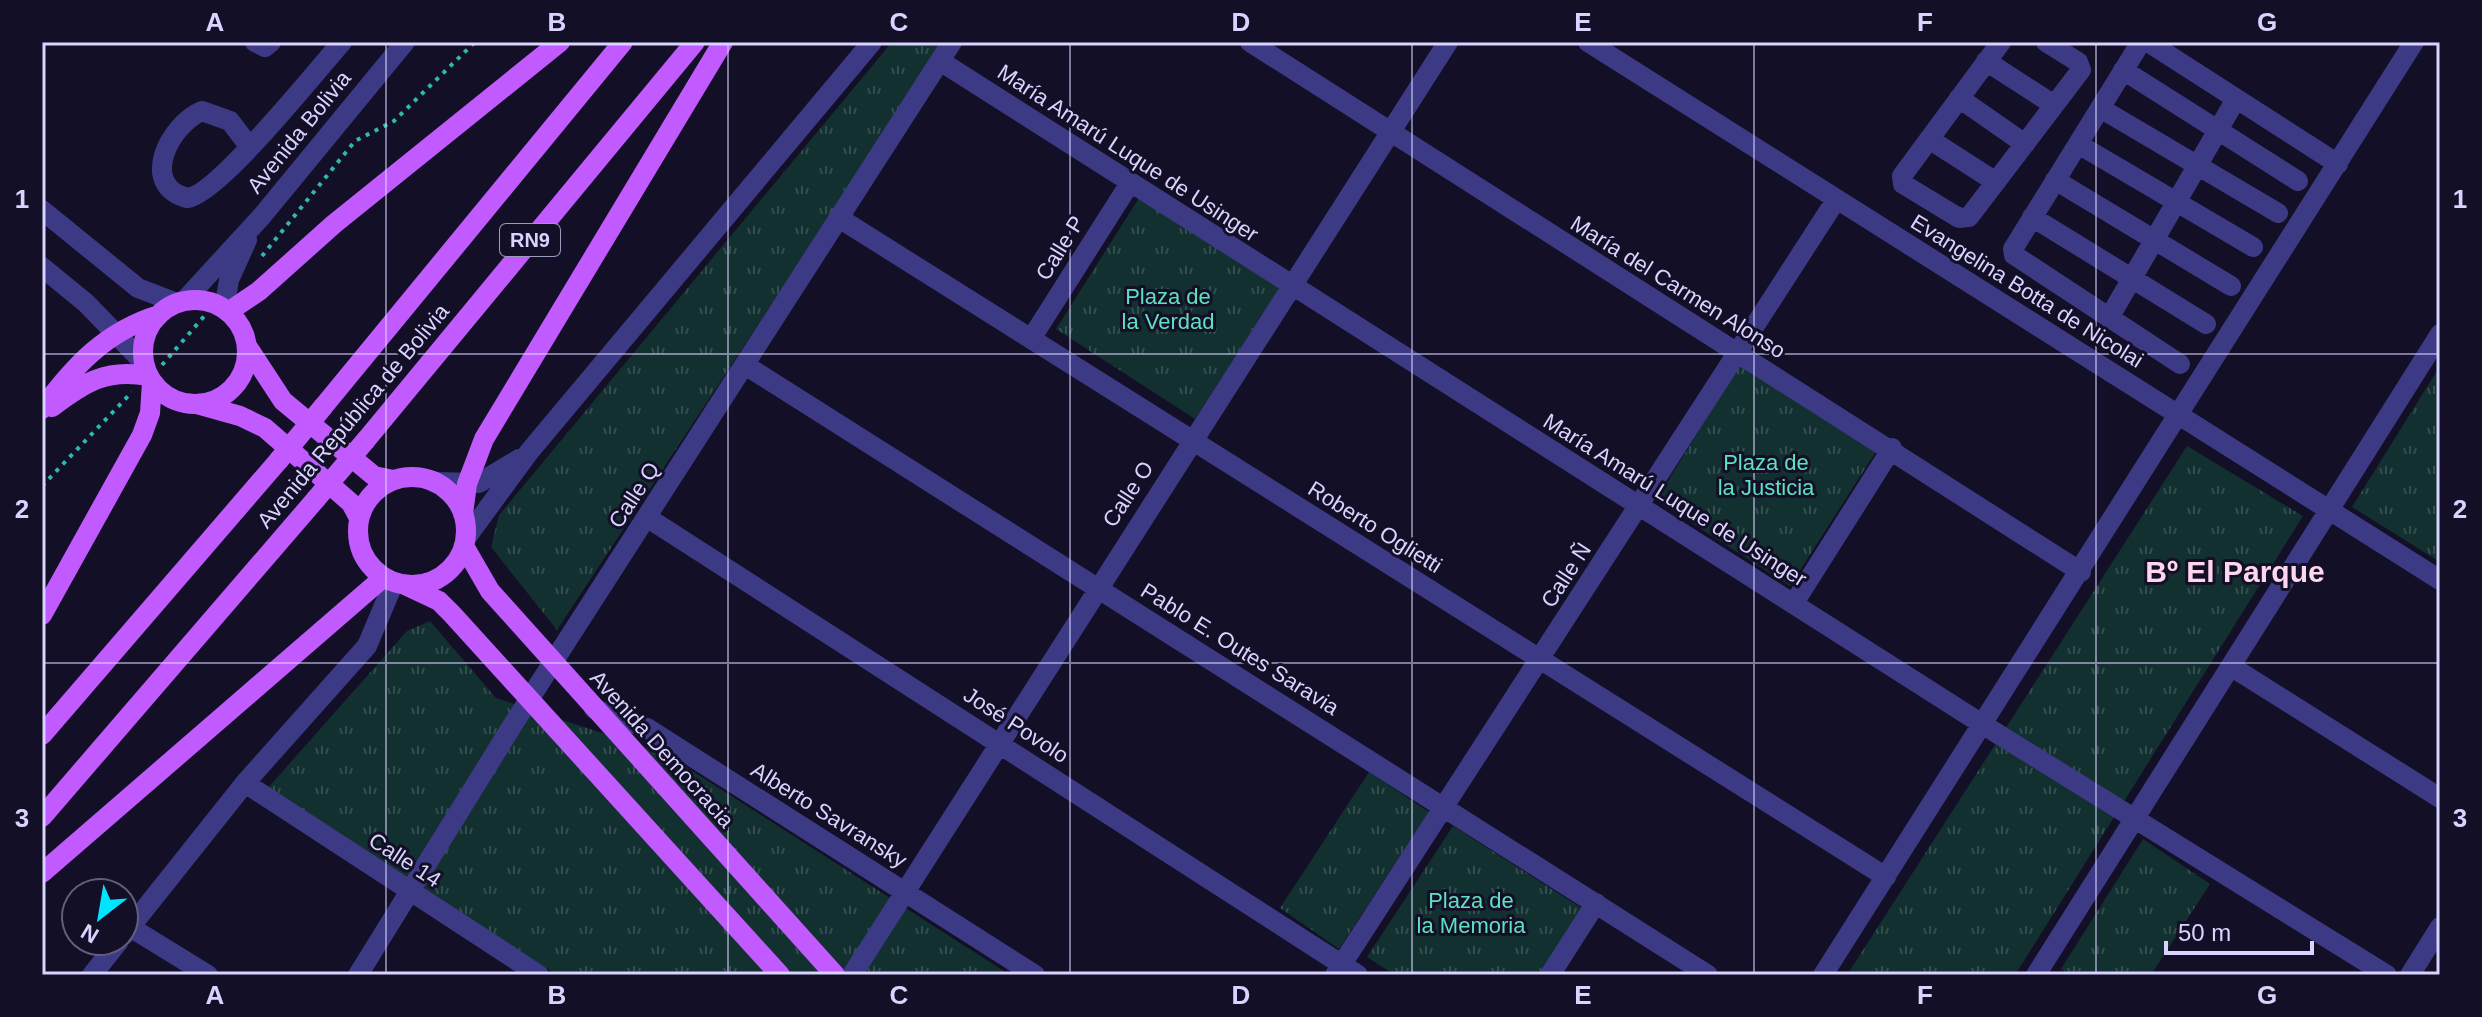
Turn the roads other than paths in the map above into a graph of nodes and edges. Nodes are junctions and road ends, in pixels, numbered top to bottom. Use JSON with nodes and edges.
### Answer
{"nodes":[{"id":1,"x":255,"y":42,"type":"edge"},
{"id":2,"x":271,"y":42,"type":"edge"},
{"id":3,"x":342,"y":42,"type":"edge"},
{"id":4,"x":405,"y":42,"type":"edge"},
{"id":5,"x":560,"y":42,"type":"edge"},
{"id":6,"x":623,"y":42,"type":"edge"},
{"id":7,"x":695,"y":42,"type":"edge"},
{"id":8,"x":723,"y":42,"type":"edge"},
{"id":9,"x":872,"y":42,"type":"edge"},
{"id":10,"x":952,"y":42,"type":"edge"},
{"id":11,"x":1250,"y":42,"type":"edge"},
{"id":12,"x":1448,"y":42,"type":"edge"},
{"id":13,"x":1588,"y":42,"type":"edge"},
{"id":14,"x":2001,"y":42,"type":"edge"},
{"id":15,"x":2046,"y":42,"type":"edge"},
{"id":16,"x":2141,"y":42,"type":"edge"},
{"id":17,"x":2148,"y":42,"type":"edge"},
{"id":18,"x":2414,"y":42,"type":"edge"},
{"id":19,"x":2177,"y":50,"type":"edge"},
{"id":20,"x":940,"y":61,"type":"junction"},
{"id":21,"x":1986,"y":61,"type":"junction"},
{"id":22,"x":2123,"y":70,"type":"junction"},
{"id":23,"x":1959,"y":98,"type":"junction"},
{"id":24,"x":2236,"y":99,"type":"junction"},
{"id":25,"x":2054,"y":105,"type":"junction"},
{"id":26,"x":2100,"y":108,"type":"junction"},
{"id":27,"x":2218,"y":131,"type":"junction"},
{"id":28,"x":1390,"y":133,"type":"junction"},
{"id":29,"x":1929,"y":139,"type":"junction"},
{"id":30,"x":2025,"y":144,"type":"junction"},
{"id":31,"x":2078,"y":144,"type":"junction"},
{"id":32,"x":249,"y":146,"type":"junction"},
{"id":33,"x":2338,"y":164,"type":"junction"},
{"id":34,"x":2198,"y":165,"type":"junction"},
{"id":35,"x":2055,"y":180,"type":"junction"},
{"id":36,"x":2298,"y":181,"type":"dead end"},
{"id":37,"x":1996,"y":182,"type":"junction"},
{"id":38,"x":1130,"y":183,"type":"junction"},
{"id":39,"x":1836,"y":200,"type":"junction"},
{"id":40,"x":2176,"y":202,"type":"junction"},
{"id":41,"x":42,"y":210,"type":"edge"},
{"id":42,"x":2278,"y":213,"type":"dead end"},
{"id":43,"x":262,"y":216,"type":"junction"},
{"id":44,"x":2032,"y":217,"type":"junction"},
{"id":45,"x":839,"y":218,"type":"junction"},
{"id":46,"x":2155,"y":240,"type":"junction"},
{"id":47,"x":2253,"y":247,"type":"dead end"},
{"id":48,"x":42,"y":267,"type":"edge"},
{"id":49,"x":2132,"y":279,"type":"junction"},
{"id":50,"x":1292,"y":286,"type":"junction"},
{"id":51,"x":2231,"y":286,"type":"dead end"},
{"id":52,"x":181,"y":302,"type":"junction"},
{"id":53,"x":226,"y":311,"type":"junction"},
{"id":54,"x":159,"y":315,"type":"junction"},
{"id":55,"x":2109,"y":318,"type":"junction"},
{"id":56,"x":2206,"y":324,"type":"dead end"},
{"id":57,"x":115,"y":333,"type":"junction"},
{"id":58,"x":2440,"y":334,"type":"edge"},
{"id":59,"x":1031,"y":339,"type":"junction"},
{"id":60,"x":247,"y":346,"type":"junction"},
{"id":61,"x":1737,"y":353,"type":"junction"},
{"id":62,"x":2180,"y":364,"type":"dead end"},
{"id":63,"x":745,"y":365,"type":"junction"},
{"id":64,"x":148,"y":374,"type":"junction"},
{"id":65,"x":196,"y":404,"type":"junction"},
{"id":66,"x":42,"y":411,"type":"edge"},
{"id":67,"x":2181,"y":415,"type":"junction"},
{"id":68,"x":1191,"y":440,"type":"junction"},
{"id":69,"x":1892,"y":448,"type":"junction"},
{"id":70,"x":529,"y":452,"type":"junction"},
{"id":71,"x":393,"y":480,"type":"junction"},
{"id":72,"x":433,"y":482,"type":"junction"},
{"id":73,"x":467,"y":484,"type":"junction"},
{"id":74,"x":1639,"y":506,"type":"junction"},
{"id":75,"x":2331,"y":509,"type":"junction"},
{"id":76,"x":463,"y":514,"type":"junction"},
{"id":77,"x":359,"y":518,"type":"junction"},
{"id":78,"x":648,"y":518,"type":"junction"},
{"id":79,"x":465,"y":542,"type":"junction"},
{"id":80,"x":2081,"y":572,"type":"junction"},
{"id":81,"x":2440,"y":580,"type":"edge"},
{"id":82,"x":394,"y":581,"type":"junction"},
{"id":83,"x":1097,"y":587,"type":"junction"},
{"id":84,"x":1794,"y":603,"type":"junction"},
{"id":85,"x":42,"y":615,"type":"edge"},
{"id":86,"x":1540,"y":659,"type":"junction"},
{"id":87,"x":554,"y":662,"type":"junction"},
{"id":88,"x":2232,"y":667,"type":"junction"},
{"id":89,"x":529,"y":701,"type":"junction"},
{"id":90,"x":592,"y":709,"type":"junction"},
{"id":91,"x":1982,"y":724,"type":"junction"},
{"id":92,"x":42,"y":735,"type":"edge"},
{"id":93,"x":998,"y":742,"type":"junction"},
{"id":94,"x":245,"y":783,"type":"junction"},
{"id":95,"x":2440,"y":798,"type":"edge"},
{"id":96,"x":1444,"y":807,"type":"junction"},
{"id":97,"x":2135,"y":816,"type":"junction"},
{"id":98,"x":42,"y":817,"type":"edge"},
{"id":99,"x":42,"y":873,"type":"edge"},
{"id":100,"x":1886,"y":877,"type":"junction"},
{"id":101,"x":904,"y":891,"type":"junction"},
{"id":102,"x":411,"y":893,"type":"junction"},
{"id":103,"x":1596,"y":903,"type":"junction"},
{"id":104,"x":140,"y":914,"type":"edge"},
{"id":105,"x":2440,"y":927,"type":"edge"},
{"id":106,"x":140,"y":942,"type":"edge"},
{"id":107,"x":106,"y":957,"type":"edge"},
{"id":108,"x":1345,"y":972,"type":"edge"},
{"id":109,"x":2037,"y":974,"type":"edge"},
{"id":110,"x":92,"y":975,"type":"edge"},
{"id":111,"x":208,"y":975,"type":"edge"},
{"id":112,"x":358,"y":975,"type":"edge"},
{"id":113,"x":539,"y":975,"type":"edge"},
{"id":114,"x":780,"y":975,"type":"edge"},
{"id":115,"x":835,"y":975,"type":"edge"},
{"id":116,"x":852,"y":975,"type":"edge"},
{"id":117,"x":1035,"y":975,"type":"edge"},
{"id":118,"x":1550,"y":975,"type":"edge"},
{"id":119,"x":1708,"y":975,"type":"edge"},
{"id":120,"x":1823,"y":975,"type":"edge"},
{"id":121,"x":2387,"y":975,"type":"edge"},
{"id":122,"x":2410,"y":975,"type":"edge"}],
"edges":[{"from":1,"to":2,"type":"street"},
{"from":3,"to":32,"type":"street"},
{"from":4,"to":43,"type":"street","name":"Avenida Bolivia"},
{"from":5,"to":53,"type":"main road"},
{"from":6,"to":92,"type":"main road","name":"Avenida República de Bolivia","number":"RN9","bridge":true},
{"from":7,"to":98,"type":"main road","name":"Avenida República de Bolivia","number":"RN9","bridge":true},
{"from":8,"to":73,"type":"main road"},
{"from":9,"to":70,"type":"street"},
{"from":10,"to":20,"type":"street","name":"Calle Q"},
{"from":11,"to":28,"type":"street","name":"María del Carmen Alonso"},
{"from":12,"to":28,"type":"street","name":"Calle O"},
{"from":13,"to":39,"type":"street","name":"Evangelina Botta de Nicolai"},
{"from":14,"to":21,"type":"street"},
{"from":15,"to":25,"type":"street"},
{"from":16,"to":22,"type":"street"},
{"from":17,"to":19,"type":"street"},
{"from":18,"to":33,"type":"street"},
{"from":19,"to":24,"type":"street"},
{"from":20,"to":38,"type":"street","name":"María Amarú Luque de Usinger"},
{"from":20,"to":45,"type":"street","name":"Calle Q"},
{"from":21,"to":23,"type":"street"},
{"from":21,"to":25,"type":"street"},
{"from":22,"to":26,"type":"street"},
{"from":22,"to":27,"type":"street"},
{"from":23,"to":29,"type":"street"},
{"from":23,"to":30,"type":"street"},
{"from":24,"to":27,"type":"street"},
{"from":24,"to":33,"type":"street"},
{"from":25,"to":30,"type":"street"},
{"from":26,"to":31,"type":"street"},
{"from":26,"to":34,"type":"street"},
{"from":27,"to":34,"type":"street"},
{"from":27,"to":36,"type":"street"},
{"from":28,"to":50,"type":"street","name":"Calle O"},
{"from":28,"to":61,"type":"street","name":"María del Carmen Alonso"},
{"from":29,"to":37,"type":"street"},
{"from":29,"to":37,"type":"street"},
{"from":30,"to":37,"type":"street"},
{"from":31,"to":35,"type":"street"},
{"from":31,"to":40,"type":"street"},
{"from":32,"to":32,"type":"street"},
{"from":33,"to":67,"type":"street"},
{"from":34,"to":40,"type":"street"},
{"from":34,"to":42,"type":"street"},
{"from":35,"to":44,"type":"street"},
{"from":35,"to":46,"type":"street"},
{"from":38,"to":50,"type":"street","name":"María Amarú Luque de Usinger"},
{"from":38,"to":59,"type":"street","name":"Calle P"},
{"from":39,"to":61,"type":"street","name":"Calle Ñ"},
{"from":39,"to":67,"type":"street","name":"Evangelina Botta de Nicolai"},
{"from":40,"to":46,"type":"street"},
{"from":40,"to":47,"type":"street"},
{"from":41,"to":52,"type":"street"},
{"from":43,"to":52,"type":"street","name":"Avenida Bolivia"},
{"from":43,"to":53,"type":"street","name":"Avenida Bolivia"},
{"from":44,"to":49,"type":"street"},
{"from":44,"to":55,"type":"street"},
{"from":45,"to":59,"type":"street","name":"Roberto Oglietti"},
{"from":45,"to":63,"type":"street","name":"Calle Q"},
{"from":46,"to":49,"type":"street"},
{"from":46,"to":51,"type":"street"},
{"from":48,"to":57,"type":"street"},
{"from":49,"to":55,"type":"street"},
{"from":49,"to":56,"type":"street"},
{"from":50,"to":68,"type":"street","name":"Calle O"},
{"from":50,"to":74,"type":"street","name":"María Amarú Luque de Usinger"},
{"from":52,"to":53,"type":"main road"},
{"from":52,"to":54,"type":"main road"},
{"from":53,"to":60,"type":"main road"},
{"from":54,"to":57,"type":"main road"},
{"from":54,"to":64,"type":"main road"},
{"from":55,"to":62,"type":"street"},
{"from":57,"to":64,"type":"street"},
{"from":57,"to":66,"type":"main road"},
{"from":58,"to":75,"type":"street"},
{"from":59,"to":68,"type":"street","name":"Roberto Oglietti"},
{"from":60,"to":65,"type":"main road"},
{"from":60,"to":71,"type":"main road"},
{"from":61,"to":69,"type":"street","name":"María del Carmen Alonso"},
{"from":61,"to":74,"type":"street","name":"Calle Ñ"},
{"from":63,"to":78,"type":"street","name":"Calle Q"},
{"from":63,"to":83,"type":"street","name":"Pablo E. Outes Saravia"},
{"from":64,"to":65,"type":"main road"},
{"from":64,"to":66,"type":"main road"},
{"from":64,"to":85,"type":"main road"},
{"from":65,"to":77,"type":"main road"},
{"from":67,"to":75,"type":"street","name":"Evangelina Botta de Nicolai"},
{"from":67,"to":80,"type":"street"},
{"from":68,"to":83,"type":"street","name":"Calle O"},
{"from":68,"to":86,"type":"street","name":"Roberto Oglietti"},
{"from":69,"to":80,"type":"street","name":"María del Carmen Alonso"},
{"from":69,"to":84,"type":"street"},
{"from":70,"to":73,"type":"street"},
{"from":70,"to":79,"type":"street"},
{"from":71,"to":72,"type":"main road"},
{"from":71,"to":77,"type":"main road"},
{"from":72,"to":73,"type":"street"},
{"from":72,"to":76,"type":"main road"},
{"from":73,"to":76,"type":"main road"},
{"from":74,"to":84,"type":"street","name":"María Amarú Luque de Usinger"},
{"from":74,"to":86,"type":"street","name":"Calle Ñ"},
{"from":75,"to":81,"type":"street","name":"Evangelina Botta de Nicolai"},
{"from":75,"to":88,"type":"street"},
{"from":76,"to":79,"type":"main road"},
{"from":77,"to":82,"type":"main road"},
{"from":78,"to":87,"type":"street","name":"Calle Q"},
{"from":78,"to":93,"type":"street","name":"José Povolo"},
{"from":79,"to":82,"type":"main road"},
{"from":79,"to":87,"type":"main road","name":"Avenida Democracia"},
{"from":80,"to":91,"type":"street"},
{"from":82,"to":89,"type":"main road"},
{"from":82,"to":94,"type":"street"},
{"from":82,"to":99,"type":"main road"},
{"from":83,"to":93,"type":"street","name":"Calle O"},
{"from":83,"to":96,"type":"street","name":"Pablo E. Outes Saravia"},
{"from":84,"to":91,"type":"street","name":"María Amarú Luque de Usinger"},
{"from":86,"to":96,"type":"street","name":"Calle Ñ"},
{"from":86,"to":100,"type":"street","name":"Roberto Oglietti"},
{"from":87,"to":89,"type":"street","name":"Calle Q"},
{"from":87,"to":90,"type":"main road","name":"Avenida Democracia"},
{"from":88,"to":95,"type":"street"},
{"from":88,"to":97,"type":"street"},
{"from":89,"to":102,"type":"street","name":"Calle Q"},
{"from":89,"to":114,"type":"main road"},
{"from":90,"to":101,"type":"street","name":"Alberto Savransky"},
{"from":90,"to":115,"type":"main road","name":"Avenida Democracia"},
{"from":91,"to":97,"type":"street","name":"María Amarú Luque de Usinger"},
{"from":91,"to":100,"type":"street"},
{"from":93,"to":101,"type":"street","name":"Calle O"},
{"from":93,"to":108,"type":"street","name":"José Povolo"},
{"from":94,"to":102,"type":"street","name":"Calle 14"},
{"from":94,"to":104,"type":"street"},
{"from":96,"to":103,"type":"street","name":"Pablo E. Outes Saravia"},
{"from":96,"to":108,"type":"street","name":"Calle Ñ"},
{"from":97,"to":109,"type":"street"},
{"from":97,"to":121,"type":"street","name":"María Amarú Luque de Usinger"},
{"from":100,"to":120,"type":"street"},
{"from":101,"to":116,"type":"street","name":"Calle O"},
{"from":101,"to":117,"type":"street","name":"Alberto Savransky"},
{"from":102,"to":112,"type":"street","name":"Calle Q"},
{"from":102,"to":113,"type":"street","name":"Calle 14"},
{"from":103,"to":118,"type":"street"},
{"from":103,"to":119,"type":"street","name":"Pablo E. Outes Saravia"},
{"from":105,"to":122,"type":"street"},
{"from":106,"to":111,"type":"street"},
{"from":107,"to":110,"type":"street"}]}
